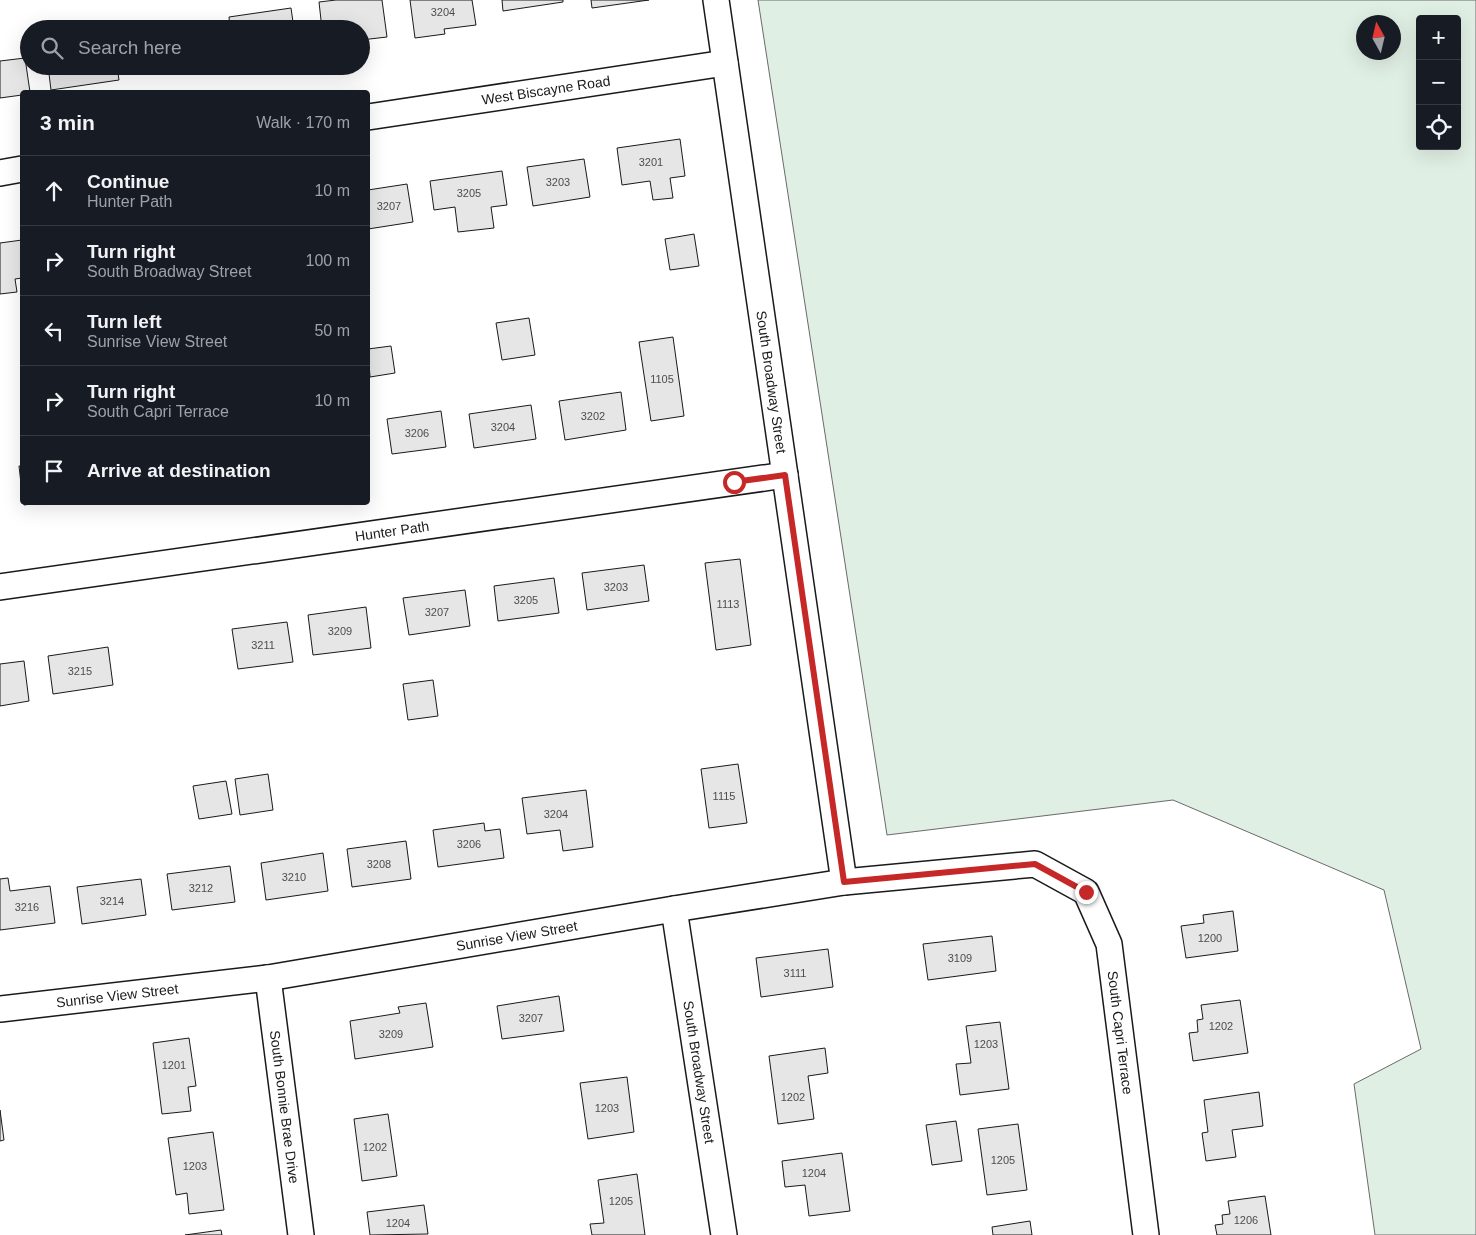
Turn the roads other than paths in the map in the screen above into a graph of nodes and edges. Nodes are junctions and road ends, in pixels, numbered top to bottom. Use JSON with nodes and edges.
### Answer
{"nodes":[{"id":1,"x":716,"y":0,"type":"edge"},
{"id":2,"x":725,"y":63,"type":"junction"},
{"id":3,"x":370,"y":117,"type":"edge"},
{"id":4,"x":20,"y":169,"type":"edge"},
{"id":5,"x":0,"y":173,"type":"edge"},
{"id":6,"x":785,"y":475,"type":"junction"},
{"id":7,"x":0,"y":587,"type":"edge"},
{"id":8,"x":1035,"y":864,"type":"joint"},
{"id":9,"x":844,"y":882,"type":"junction"},
{"id":10,"x":674,"y":909,"type":"junction"},
{"id":11,"x":268,"y":978,"type":"junction"},
{"id":12,"x":0,"y":1009,"type":"edge"},
{"id":13,"x":301,"y":1235,"type":"edge"},
{"id":14,"x":724,"y":1235,"type":"edge"},
{"id":15,"x":1146,"y":1235,"type":"edge"}],
"edges":[{"from":1,"to":2,"type":"street","name":"South Broadway Street"},
{"from":2,"to":3,"type":"street","name":"West Biscayne Road"},
{"from":2,"to":6,"type":"street","name":"South Broadway Street"},
{"from":4,"to":5,"type":"street"},
{"from":6,"to":7,"type":"street","name":"Hunter Path"},
{"from":6,"to":9,"type":"street","name":"South Broadway Street"},
{"from":8,"to":9,"type":"street","name":"Sunrise View Street"},
{"from":8,"to":15,"type":"street","name":"South Capri Terrace"},
{"from":9,"to":10,"type":"street","name":"Sunrise View Street"},
{"from":10,"to":11,"type":"street","name":"Sunrise View Street"},
{"from":10,"to":14,"type":"street","name":"South Broadway Street"},
{"from":11,"to":12,"type":"street","name":"Sunrise View Street"},
{"from":11,"to":13,"type":"street","name":"South Bonnie Brae Drive"}]}
